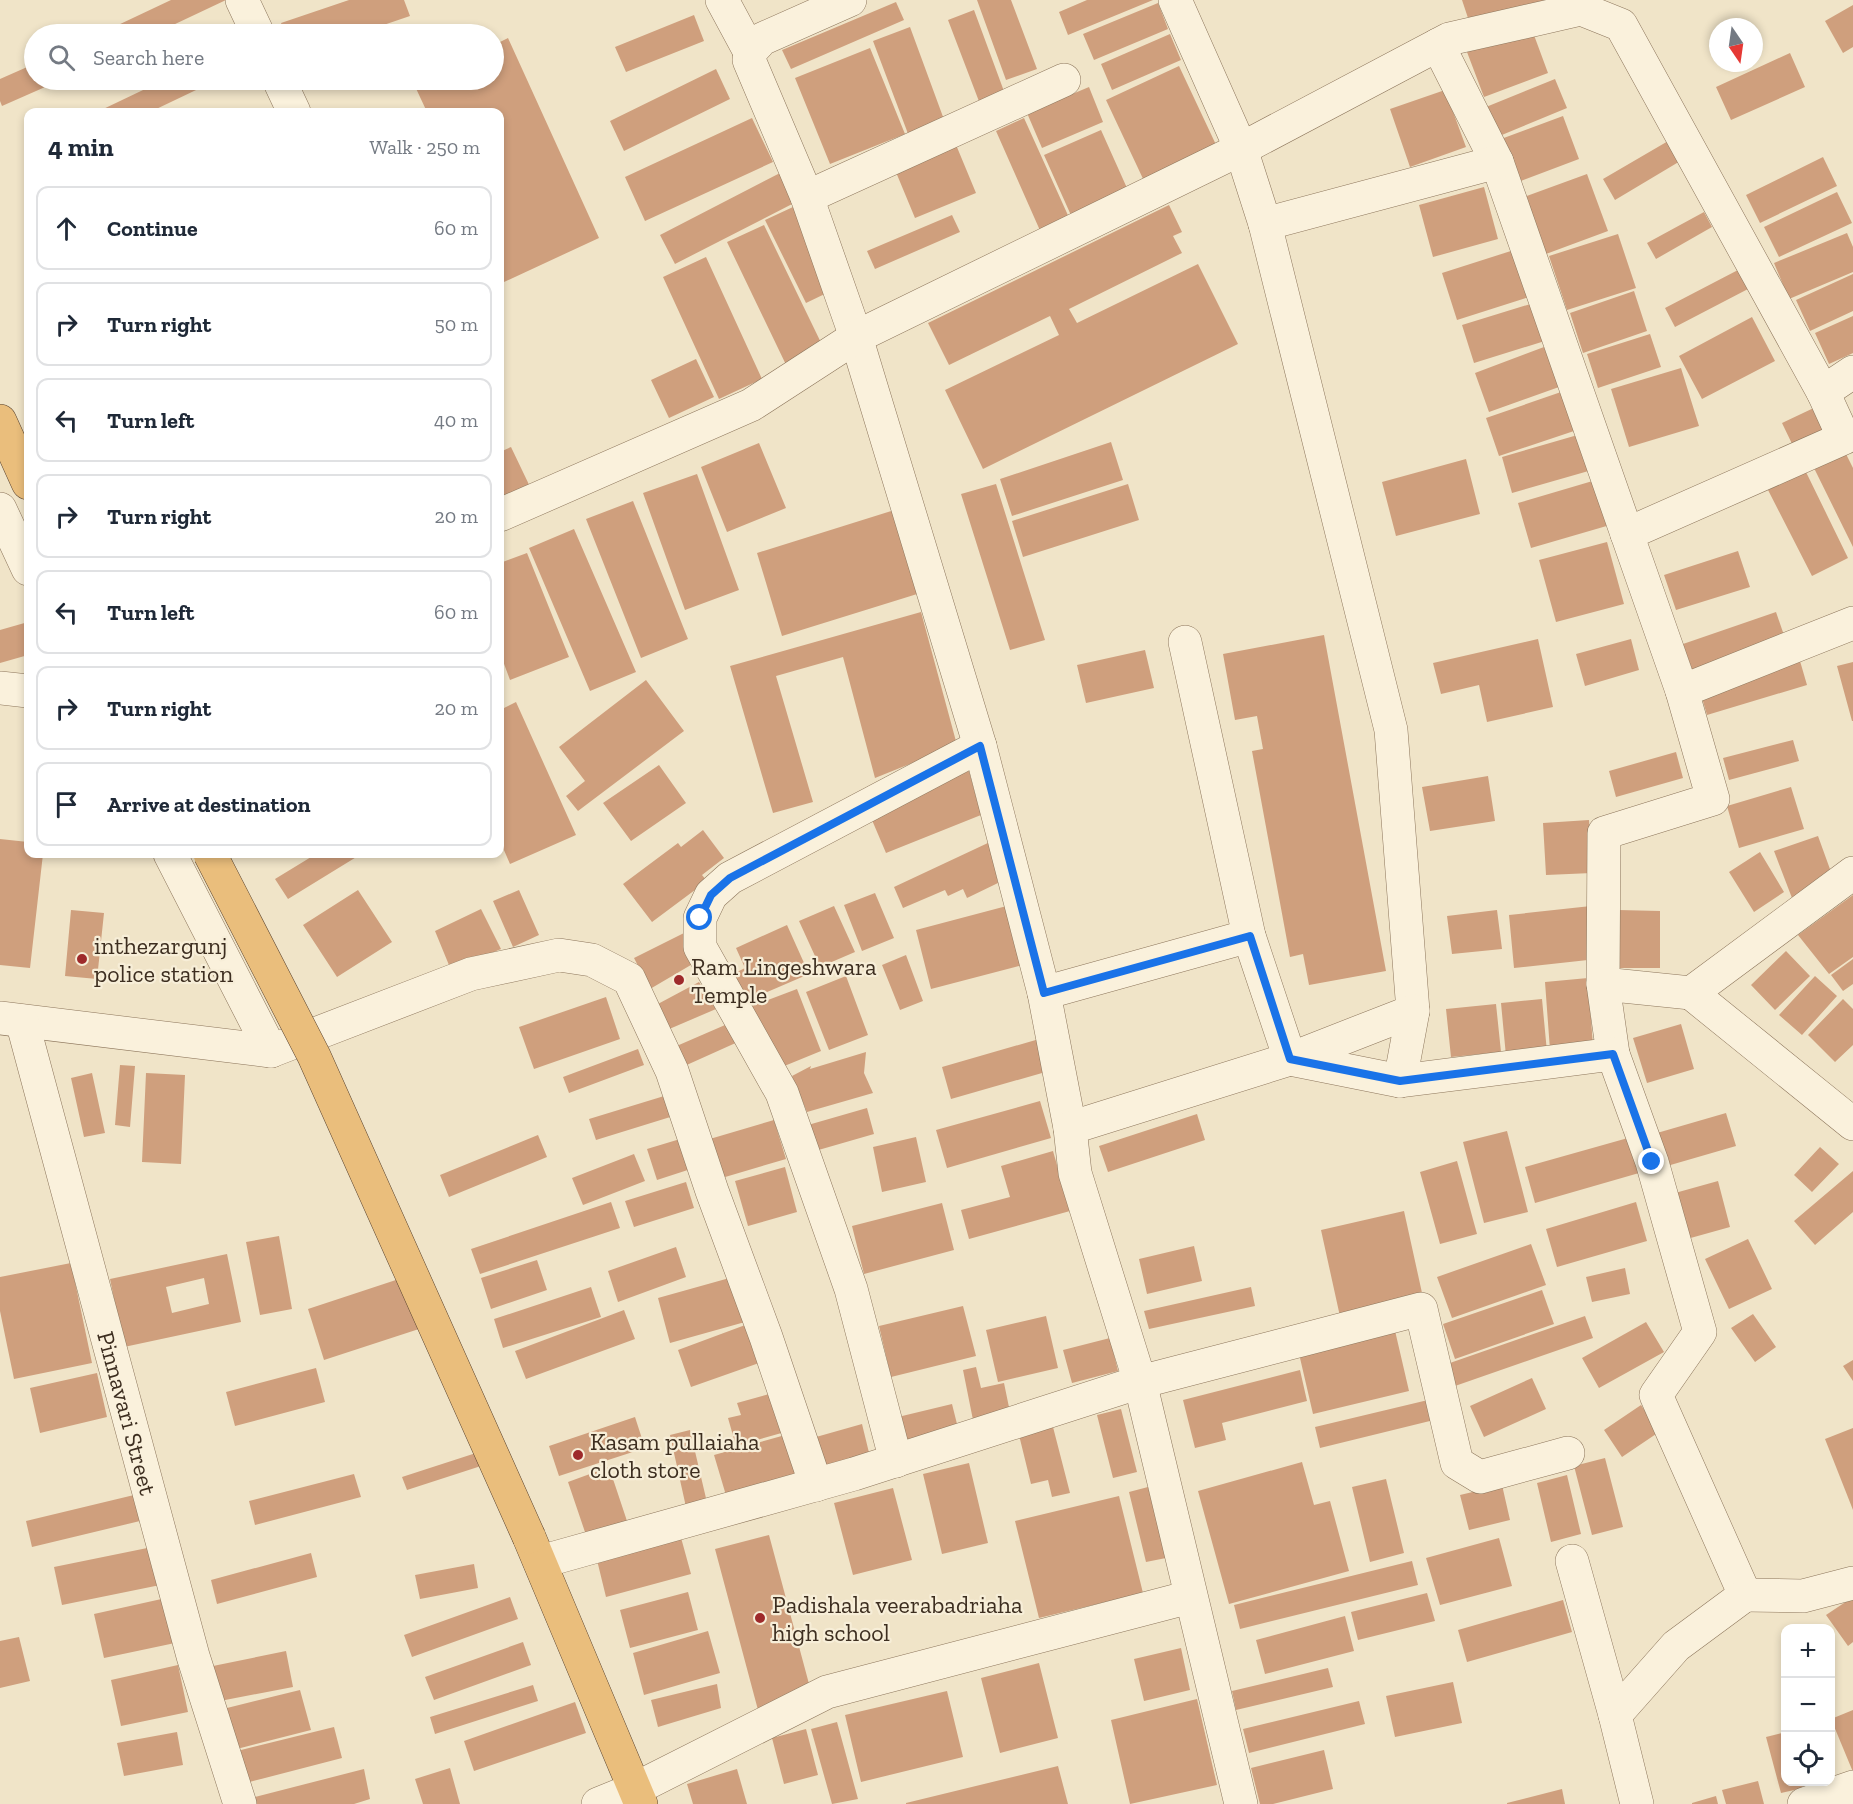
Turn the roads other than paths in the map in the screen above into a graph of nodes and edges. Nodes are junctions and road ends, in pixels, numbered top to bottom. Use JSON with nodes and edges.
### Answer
{"nodes":[{"id":1,"x":242,"y":0,"type":"edge"},
{"id":2,"x":722,"y":0,"type":"edge"},
{"id":3,"x":850,"y":0,"type":"edge"},
{"id":4,"x":1175,"y":0,"type":"edge"},
{"id":5,"x":1580,"y":4,"type":"edge"},
{"id":6,"x":253,"y":24,"type":"edge"},
{"id":7,"x":1438,"y":45,"type":"junction"},
{"id":8,"x":750,"y":51,"type":"junction"},
{"id":9,"x":1064,"y":80,"type":"dead end"},
{"id":10,"x":284,"y":90,"type":"edge"},
{"id":11,"x":292,"y":108,"type":"edge"},
{"id":12,"x":1242,"y":149,"type":"junction"},
{"id":13,"x":1497,"y":162,"type":"junction"},
{"id":14,"x":807,"y":196,"type":"junction"},
{"id":15,"x":1265,"y":224,"type":"junction"},
{"id":16,"x":856,"y":337,"type":"junction"},
{"id":17,"x":1853,"y":372,"type":"edge"},
{"id":18,"x":1823,"y":392,"type":"junction"},
{"id":19,"x":0,"y":421,"type":"edge"},
{"id":20,"x":24,"y":474,"type":"edge"},
{"id":21,"x":0,"y":509,"type":"edge"},
{"id":22,"x":504,"y":512,"type":"edge"},
{"id":23,"x":1627,"y":534,"type":"junction"},
{"id":24,"x":24,"y":560,"type":"edge"},
{"id":25,"x":1853,"y":623,"type":"edge"},
{"id":26,"x":1185,"y":642,"type":"dead end"},
{"id":27,"x":0,"y":688,"type":"edge"},
{"id":28,"x":24,"y":691,"type":"edge"},
{"id":29,"x":1682,"y":691,"type":"junction"},
{"id":30,"x":980,"y":746,"type":"junction"},
{"id":31,"x":172,"y":858,"type":"edge"},
{"id":32,"x":212,"y":858,"type":"edge"},
{"id":33,"x":1853,"y":873,"type":"edge"},
{"id":34,"x":1250,"y":936,"type":"junction"},
{"id":35,"x":1603,"y":984,"type":"junction"},
{"id":36,"x":1044,"y":993,"type":"junction"},
{"id":37,"x":1691,"y":993,"type":"junction"},
{"id":38,"x":1413,"y":1011,"type":"junction"},
{"id":39,"x":11,"y":1019,"type":"edge"},
{"id":40,"x":271,"y":1051,"type":"junction"},
{"id":41,"x":1613,"y":1054,"type":"junction"},
{"id":42,"x":1290,"y":1059,"type":"junction"},
{"id":43,"x":1400,"y":1081,"type":"junction"},
{"id":44,"x":1853,"y":1125,"type":"edge"},
{"id":45,"x":1070,"y":1128,"type":"junction"},
{"id":46,"x":1140,"y":1382,"type":"junction"},
{"id":47,"x":1568,"y":1453,"type":"dead end"},
{"id":48,"x":896,"y":1461,"type":"junction"},
{"id":49,"x":816,"y":1485,"type":"junction"},
{"id":50,"x":534,"y":1550,"type":"junction"},
{"id":51,"x":1572,"y":1562,"type":"dead end"},
{"id":52,"x":1853,"y":1583,"type":"edge"},
{"id":53,"x":1745,"y":1595,"type":"junction"},
{"id":54,"x":1190,"y":1597,"type":"junction"},
{"id":55,"x":1615,"y":1715,"type":"junction"},
{"id":56,"x":1853,"y":1787,"type":"edge"},
{"id":57,"x":638,"y":1797,"type":"edge"},
{"id":58,"x":240,"y":1804,"type":"edge"},
{"id":59,"x":598,"y":1804,"type":"edge"},
{"id":60,"x":1241,"y":1804,"type":"edge"},
{"id":61,"x":1637,"y":1804,"type":"edge"},
{"id":62,"x":1804,"y":1804,"type":"edge"}],
"edges":[{"from":1,"to":6,"type":"street"},
{"from":2,"to":8,"type":"street"},
{"from":3,"to":8,"type":"street"},
{"from":4,"to":12,"type":"street"},
{"from":5,"to":7,"type":"street"},
{"from":5,"to":18,"type":"street"},
{"from":7,"to":12,"type":"street"},
{"from":7,"to":13,"type":"street"},
{"from":8,"to":14,"type":"street"},
{"from":9,"to":14,"type":"street"},
{"from":10,"to":11,"type":"street"},
{"from":12,"to":15,"type":"street"},
{"from":12,"to":16,"type":"street"},
{"from":13,"to":15,"type":"street"},
{"from":13,"to":23,"type":"street"},
{"from":14,"to":16,"type":"street"},
{"from":15,"to":38,"type":"street"},
{"from":16,"to":22,"type":"street"},
{"from":16,"to":30,"type":"street"},
{"from":17,"to":18,"type":"street"},
{"from":18,"to":23,"type":"street"},
{"from":19,"to":20,"type":"highway"},
{"from":21,"to":24,"type":"street"},
{"from":23,"to":29,"type":"street"},
{"from":25,"to":29,"type":"street"},
{"from":26,"to":34,"type":"street"},
{"from":27,"to":28,"type":"street"},
{"from":29,"to":35,"type":"street"},
{"from":30,"to":36,"type":"street"},
{"from":30,"to":48,"type":"street"},
{"from":31,"to":40,"type":"street"},
{"from":32,"to":50,"type":"highway","bridge":true},
{"from":33,"to":37,"type":"street"},
{"from":34,"to":36,"type":"street"},
{"from":34,"to":42,"type":"street"},
{"from":35,"to":37,"type":"street"},
{"from":35,"to":41,"type":"street"},
{"from":36,"to":45,"type":"street"},
{"from":37,"to":44,"type":"street"},
{"from":38,"to":42,"type":"street"},
{"from":38,"to":43,"type":"street"},
{"from":39,"to":40,"type":"street"},
{"from":39,"to":58,"type":"street","name":"Pinnavari Street"},
{"from":40,"to":49,"type":"street"},
{"from":41,"to":43,"type":"street"},
{"from":41,"to":53,"type":"street"},
{"from":42,"to":43,"type":"street"},
{"from":42,"to":45,"type":"street"},
{"from":45,"to":46,"type":"street"},
{"from":46,"to":47,"type":"street"},
{"from":46,"to":48,"type":"street"},
{"from":46,"to":54,"type":"street"},
{"from":48,"to":49,"type":"street"},
{"from":49,"to":50,"type":"street"},
{"from":50,"to":57,"type":"highway"},
{"from":51,"to":55,"type":"street"},
{"from":52,"to":53,"type":"street"},
{"from":53,"to":55,"type":"street"},
{"from":54,"to":57,"type":"street"},
{"from":54,"to":60,"type":"street"},
{"from":55,"to":61,"type":"street"},
{"from":56,"to":62,"type":"street"},
{"from":57,"to":59,"type":"street"}]}
